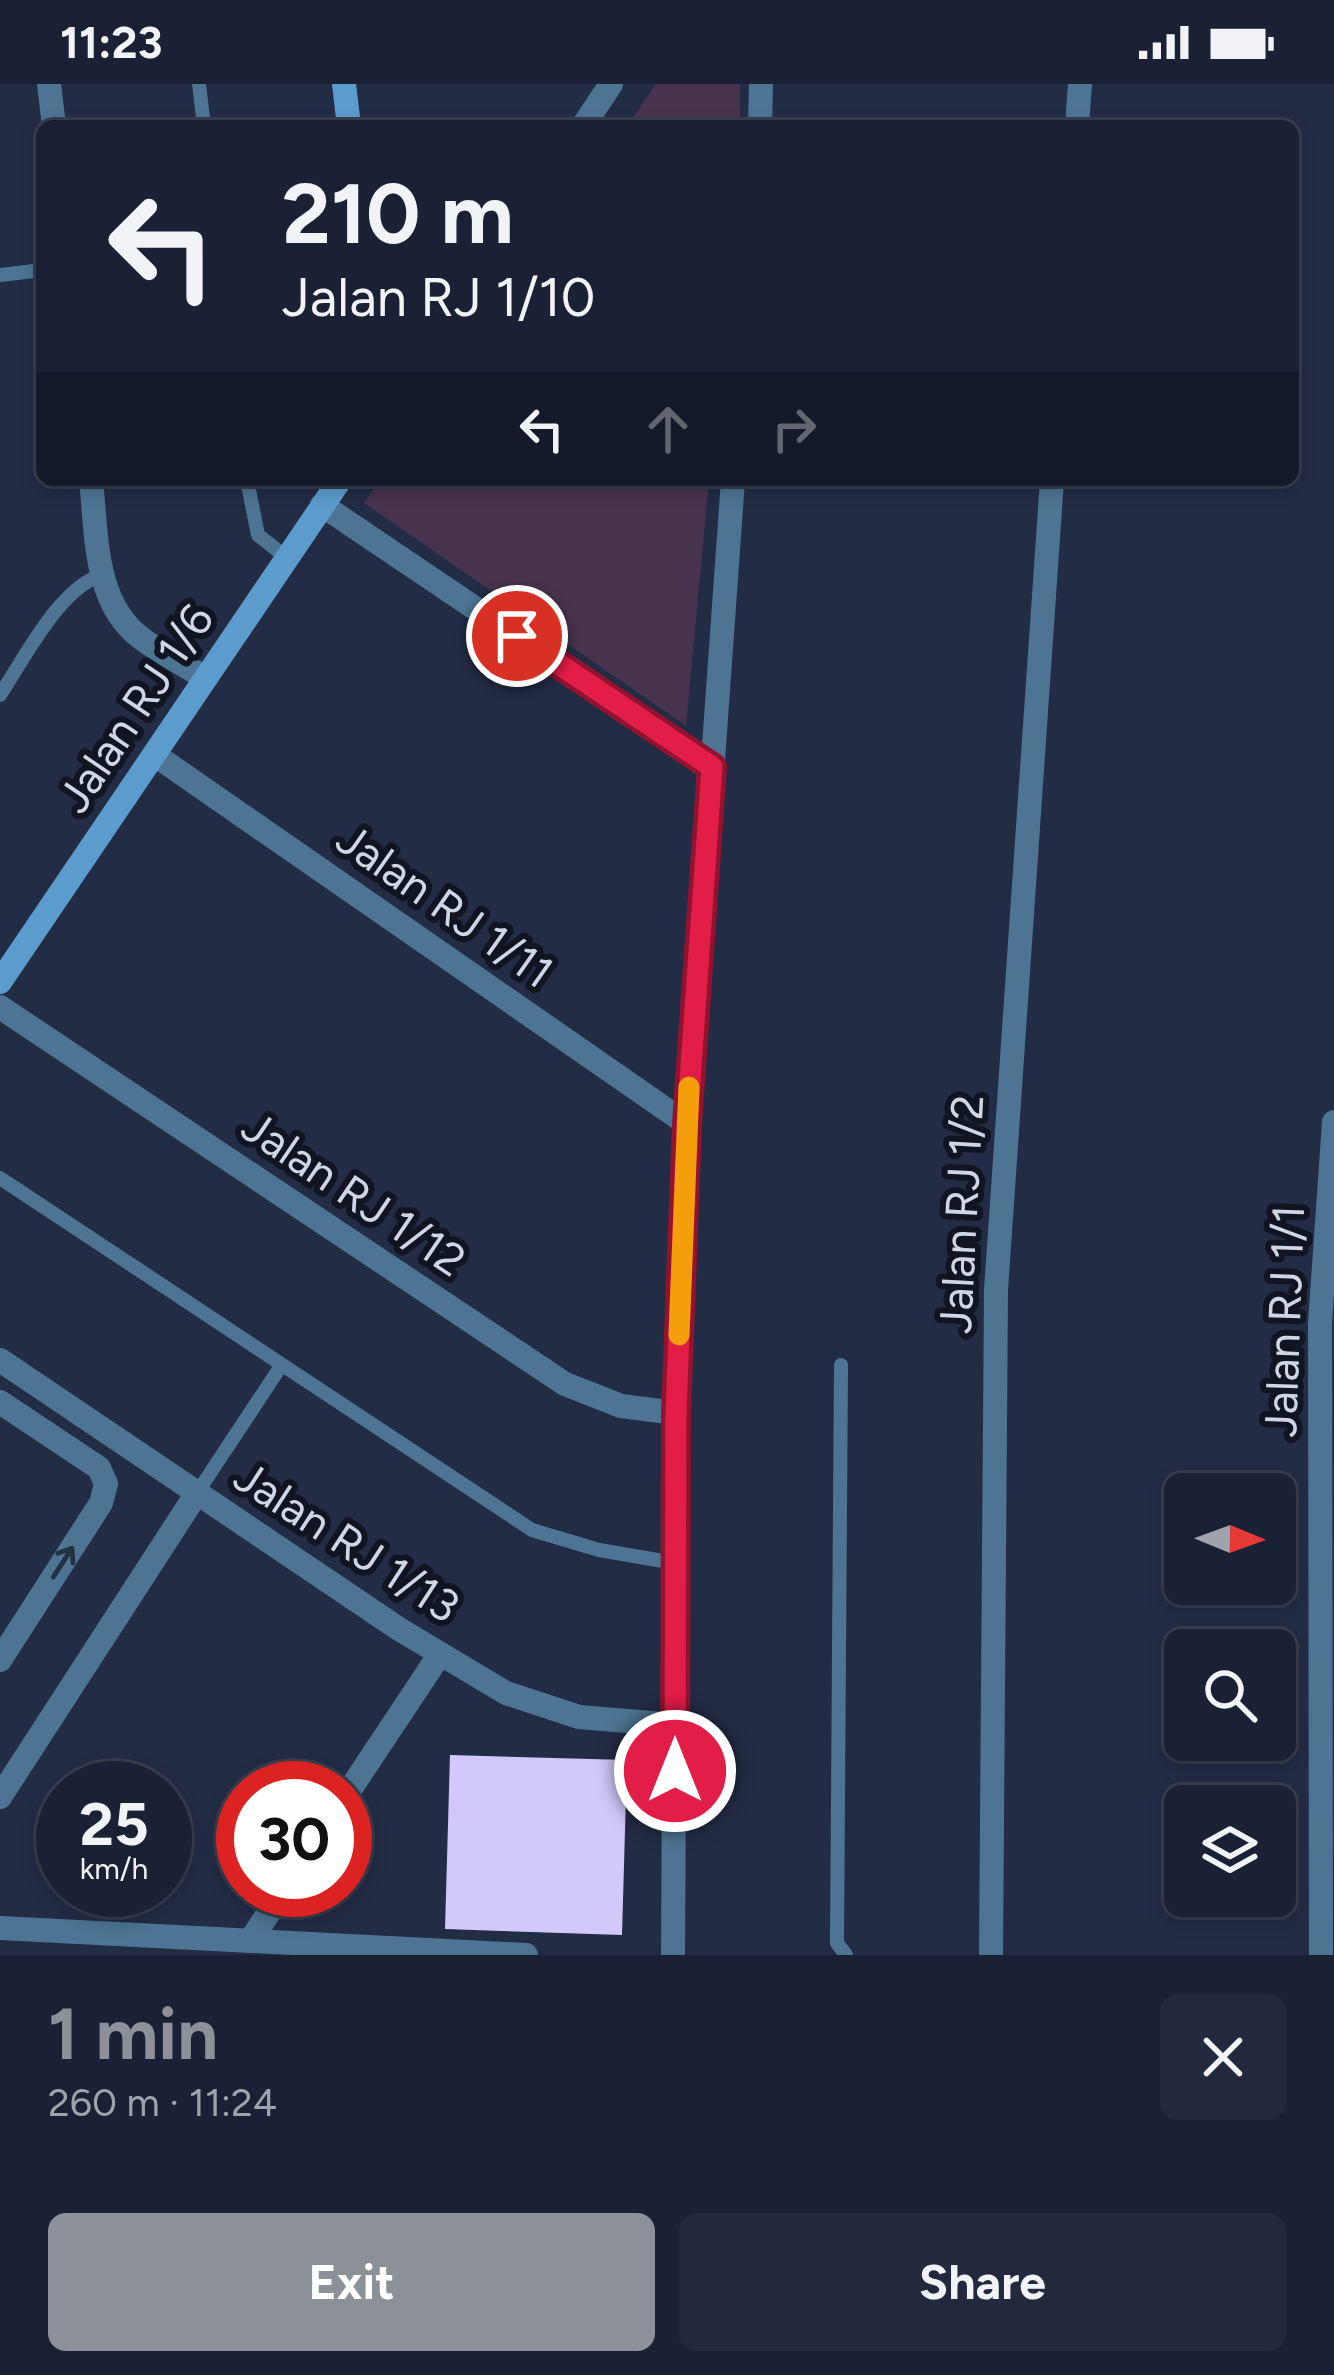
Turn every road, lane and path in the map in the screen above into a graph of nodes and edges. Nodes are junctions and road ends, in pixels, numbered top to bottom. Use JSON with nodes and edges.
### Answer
{"nodes":[{"id":1,"x":49,"y":84,"type":"edge"},
{"id":2,"x":200,"y":84,"type":"edge"},
{"id":3,"x":344,"y":84,"type":"edge"},
{"id":4,"x":611,"y":84,"type":"edge"},
{"id":5,"x":761,"y":84,"type":"edge"},
{"id":6,"x":1080,"y":84,"type":"edge"},
{"id":7,"x":53,"y":120,"type":"edge"},
{"id":8,"x":204,"y":120,"type":"edge"},
{"id":9,"x":348,"y":120,"type":"edge"},
{"id":10,"x":587,"y":120,"type":"edge"},
{"id":11,"x":760,"y":120,"type":"edge"},
{"id":12,"x":1077,"y":120,"type":"edge"},
{"id":13,"x":36,"y":271,"type":"edge"},
{"id":14,"x":0,"y":275,"type":"edge"},
{"id":15,"x":93,"y":486,"type":"edge"},
{"id":16,"x":248,"y":486,"type":"edge"},
{"id":17,"x":336,"y":486,"type":"edge"},
{"id":18,"x":734,"y":486,"type":"edge"},
{"id":19,"x":1052,"y":486,"type":"edge"},
{"id":20,"x":322,"y":505,"type":"junction"},
{"id":21,"x":286,"y":558,"type":"junction"},
{"id":22,"x":102,"y":575,"type":"junction"},
{"id":23,"x":205,"y":678,"type":"junction"},
{"id":24,"x":0,"y":694,"type":"edge"},
{"id":25,"x":155,"y":755,"type":"junction"},
{"id":26,"x":712,"y":767,"type":"junction"},
{"id":27,"x":0,"y":982,"type":"edge"},
{"id":28,"x":0,"y":1007,"type":"edge"},
{"id":29,"x":1334,"y":1122,"type":"edge"},
{"id":30,"x":687,"y":1124,"type":"junction"},
{"id":31,"x":0,"y":1178,"type":"edge"},
{"id":32,"x":0,"y":1360,"type":"edge"},
{"id":33,"x":841,"y":1365,"type":"dead end"},
{"id":34,"x":281,"y":1366,"type":"junction"},
{"id":35,"x":0,"y":1402,"type":"edge"},
{"id":36,"x":676,"y":1413,"type":"junction"},
{"id":37,"x":197,"y":1492,"type":"junction"},
{"id":38,"x":675,"y":1563,"type":"junction"},
{"id":39,"x":440,"y":1654,"type":"junction"},
{"id":40,"x":0,"y":1660,"type":"edge"},
{"id":41,"x":675,"y":1725,"type":"junction"},
{"id":42,"x":369,"y":1761,"type":"edge"},
{"id":43,"x":0,"y":1797,"type":"edge"},
{"id":44,"x":266,"y":1917,"type":"edge"},
{"id":45,"x":0,"y":1928,"type":"edge"},
{"id":46,"x":250,"y":1941,"type":"junction"},
{"id":47,"x":526,"y":1955,"type":"edge"},
{"id":48,"x":673,"y":1955,"type":"edge"},
{"id":49,"x":846,"y":1955,"type":"edge"},
{"id":50,"x":991,"y":1955,"type":"edge"},
{"id":51,"x":1321,"y":1955,"type":"edge"}],
"edges":[{"from":1,"to":7,"type":"street"},
{"from":2,"to":8,"type":"lane"},
{"from":3,"to":9,"type":"street"},
{"from":4,"to":10,"type":"street"},
{"from":5,"to":11,"type":"street"},
{"from":6,"to":12,"type":"street"},
{"from":13,"to":14,"type":"lane"},
{"from":15,"to":22,"type":"street"},
{"from":16,"to":21,"type":"lane"},
{"from":17,"to":20,"type":"street","name":"Jalan RJ 1/6"},
{"from":18,"to":26,"type":"street"},
{"from":19,"to":50,"type":"street","name":"Jalan RJ 1/2"},
{"from":20,"to":21,"type":"street","name":"Jalan RJ 1/6"},
{"from":20,"to":26,"type":"street"},
{"from":21,"to":23,"type":"street","name":"Jalan RJ 1/6"},
{"from":22,"to":23,"type":"street"},
{"from":22,"to":24,"type":"lane"},
{"from":23,"to":25,"type":"street","name":"Jalan RJ 1/6"},
{"from":25,"to":27,"type":"street","name":"Jalan RJ 1/6"},
{"from":25,"to":30,"type":"street","name":"Jalan RJ 1/11"},
{"from":26,"to":30,"type":"street"},
{"from":28,"to":36,"type":"street","name":"Jalan RJ 1/12"},
{"from":29,"to":51,"type":"street","name":"Jalan RJ 1/1"},
{"from":30,"to":36,"type":"street"},
{"from":31,"to":34,"type":"lane"},
{"from":32,"to":37,"type":"street","name":"Jalan RJ 1/13"},
{"from":33,"to":49,"type":"lane"},
{"from":34,"to":37,"type":"lane"},
{"from":34,"to":38,"type":"lane"},
{"from":40,"to":35,"type":"street","one_way":true},
{"from":36,"to":38,"type":"street"},
{"from":37,"to":39,"type":"street","name":"Jalan RJ 1/13"},
{"from":37,"to":43,"type":"street"},
{"from":38,"to":41,"type":"street"},
{"from":39,"to":41,"type":"street","name":"Jalan RJ 1/13"},
{"from":39,"to":42,"type":"street"},
{"from":41,"to":48,"type":"street"},
{"from":44,"to":46,"type":"street"},
{"from":45,"to":46,"type":"street"},
{"from":46,"to":47,"type":"street"}]}
